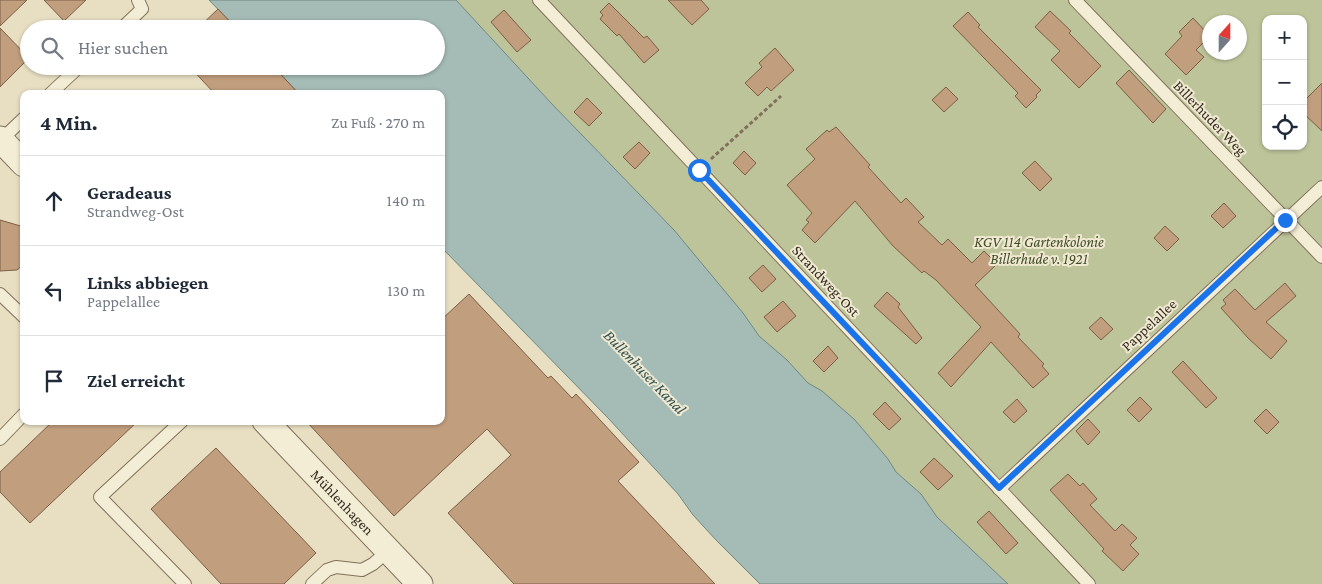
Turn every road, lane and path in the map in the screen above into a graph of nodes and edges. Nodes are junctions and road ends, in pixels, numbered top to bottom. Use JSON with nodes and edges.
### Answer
{"nodes":[{"id":1,"x":138,"y":0,"type":"edge"},
{"id":2,"x":539,"y":0,"type":"edge"},
{"id":3,"x":1075,"y":0,"type":"edge"},
{"id":4,"x":130,"y":20,"type":"edge"},
{"id":5,"x":70,"y":75,"type":"edge"},
{"id":6,"x":54,"y":90,"type":"edge"},
{"id":7,"x":781,"y":96,"type":"dead end"},
{"id":8,"x":20,"y":122,"type":"edge"},
{"id":9,"x":0,"y":139,"type":"edge"},
{"id":10,"x":20,"y":160,"type":"edge"},
{"id":11,"x":699,"y":170,"type":"junction"},
{"id":12,"x":1322,"y":186,"type":"edge"},
{"id":13,"x":1285,"y":220,"type":"junction"},
{"id":14,"x":1322,"y":257,"type":"edge"},
{"id":15,"x":0,"y":294,"type":"edge"},
{"id":16,"x":20,"y":313,"type":"edge"},
{"id":17,"x":20,"y":418,"type":"edge"},
{"id":18,"x":178,"y":425,"type":"edge"},
{"id":19,"x":269,"y":425,"type":"edge"},
{"id":20,"x":0,"y":439,"type":"edge"},
{"id":21,"x":999,"y":488,"type":"junction"},
{"id":22,"x":388,"y":550,"type":"junction"},
{"id":23,"x":185,"y":584,"type":"edge"},
{"id":24,"x":312,"y":584,"type":"edge"},
{"id":25,"x":420,"y":584,"type":"edge"},
{"id":26,"x":1089,"y":584,"type":"edge"}],
"edges":[{"from":1,"to":4,"type":"lane"},
{"from":2,"to":11,"type":"lane","name":"Strandweg-Ost"},
{"from":3,"to":13,"type":"lane","name":"Billerhuder Weg"},
{"from":5,"to":6,"type":"lane"},
{"from":7,"to":11,"type":"path"},
{"from":8,"to":9,"type":"lane"},
{"from":9,"to":10,"type":"street"},
{"from":11,"to":21,"type":"lane","name":"Strandweg-Ost"},
{"from":12,"to":13,"type":"lane","name":"Pappelallee"},
{"from":13,"to":14,"type":"lane","name":"Billerhuder Weg"},
{"from":13,"to":21,"type":"lane","name":"Pappelallee"},
{"from":15,"to":16,"type":"lane"},
{"from":17,"to":20,"type":"lane"},
{"from":18,"to":23,"type":"lane"},
{"from":19,"to":22,"type":"street","name":"Mühlenhagen"},
{"from":21,"to":26,"type":"lane","name":"Strandweg-Ost"},
{"from":22,"to":24,"type":"lane"},
{"from":22,"to":25,"type":"street","name":"Mühlenhagen"}]}
